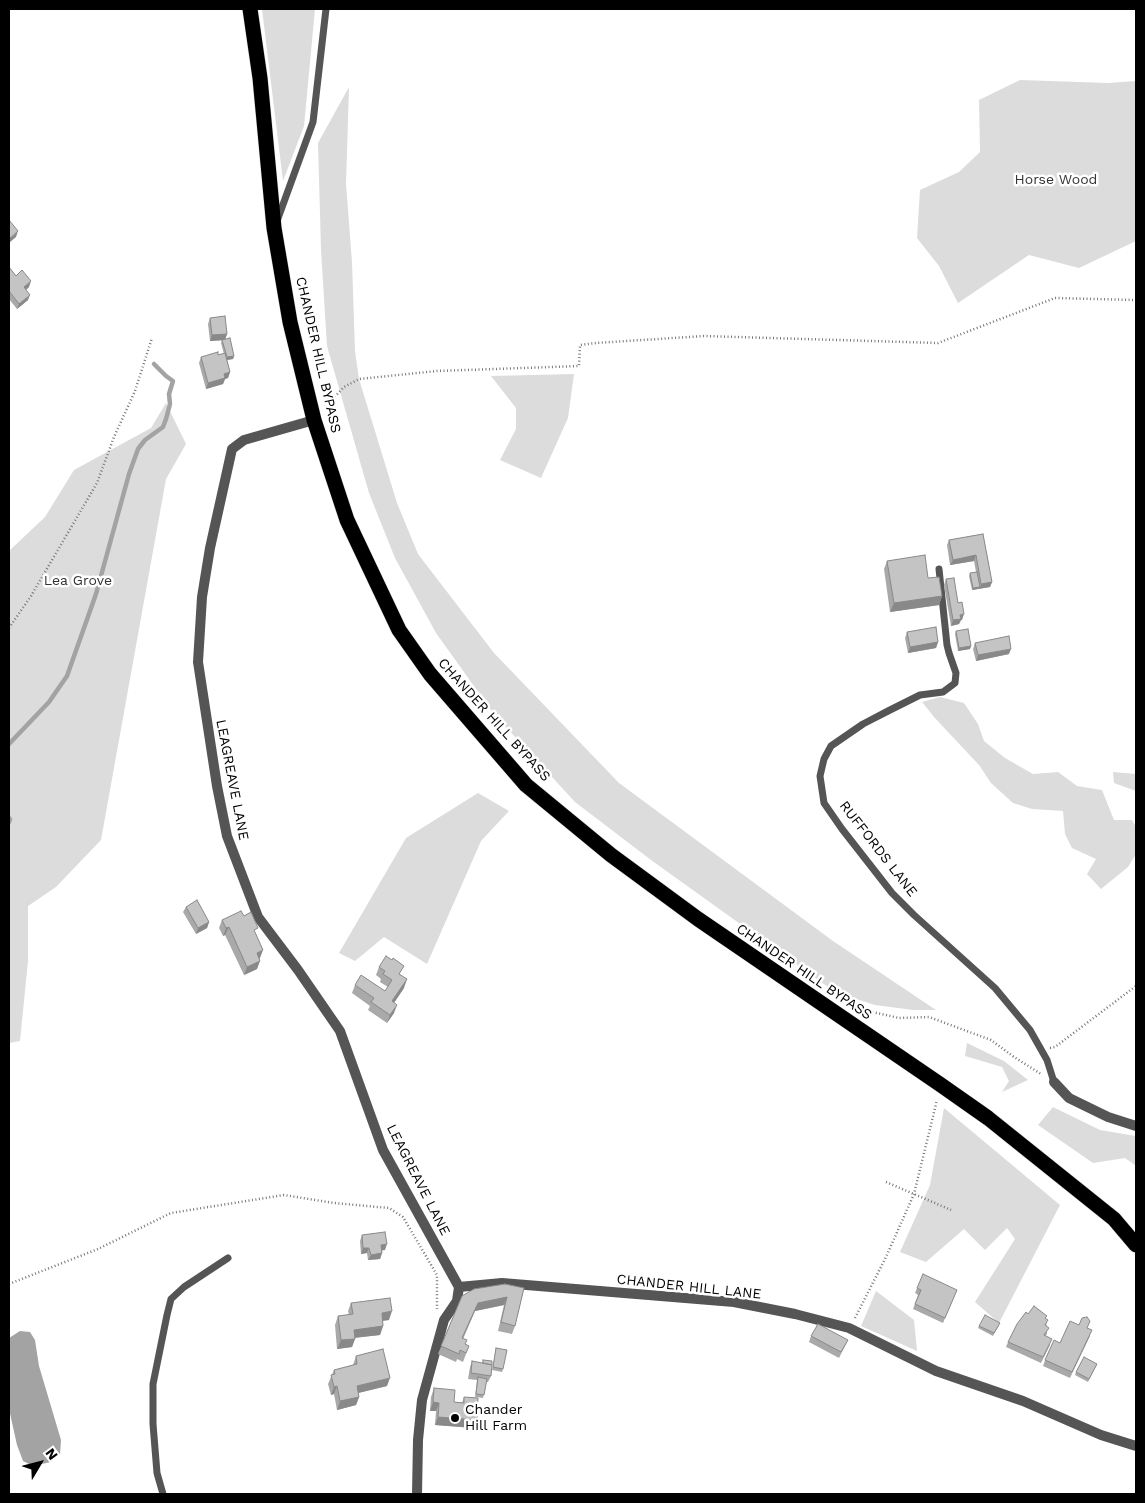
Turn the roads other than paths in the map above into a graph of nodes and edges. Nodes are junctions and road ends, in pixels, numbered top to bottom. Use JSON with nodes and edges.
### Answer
{"nodes":[{"id":1,"x":250,"y":9,"type":"edge"},
{"id":2,"x":326,"y":9,"type":"edge"},
{"id":3,"x":274,"y":228,"type":"junction"},
{"id":4,"x":314,"y":420,"type":"junction"},
{"id":5,"x":939,"y":569,"type":"dead end"},
{"id":6,"x":1054,"y":1082,"type":"joint"},
{"id":7,"x":1136,"y":1126,"type":"edge"},
{"id":8,"x":1136,"y":1245,"type":"edge"},
{"id":9,"x":228,"y":1258,"type":"dead end"},
{"id":10,"x":459,"y":1286,"type":"junction"},
{"id":11,"x":1136,"y":1446,"type":"edge"},
{"id":12,"x":163,"y":1494,"type":"edge"},
{"id":13,"x":417,"y":1494,"type":"edge"}],
"edges":[{"from":1,"to":3,"type":"highway","name":"CHANDER HILL BYPASS"},
{"from":2,"to":3,"type":"lane"},
{"from":3,"to":4,"type":"highway","name":"CHANDER HILL BYPASS"},
{"from":4,"to":8,"type":"highway","name":"CHANDER HILL BYPASS"},
{"from":4,"to":10,"type":"street","name":"LEAGREAVE LANE"},
{"from":5,"to":6,"type":"lane","name":"RUFFORDS LANE"},
{"from":6,"to":7,"type":"street"},
{"from":9,"to":12,"type":"lane"},
{"from":10,"to":11,"type":"street","name":"CHANDER HILL LANE"},
{"from":10,"to":13,"type":"street"}]}
